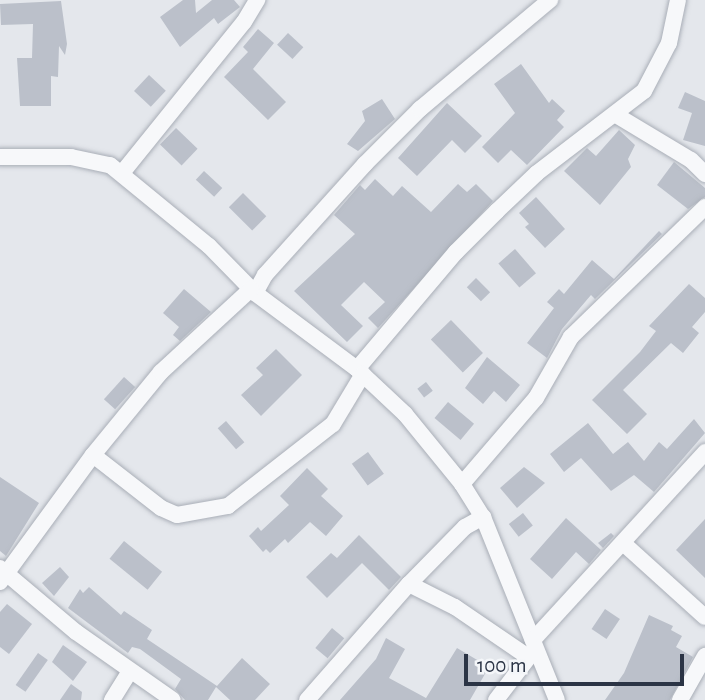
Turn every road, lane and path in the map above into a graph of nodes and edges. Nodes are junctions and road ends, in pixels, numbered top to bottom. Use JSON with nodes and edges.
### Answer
{"nodes":[{"id":1,"x":257,"y":0,"type":"edge"},
{"id":2,"x":550,"y":0,"type":"edge"},
{"id":3,"x":678,"y":0,"type":"edge"},
{"id":4,"x":616,"y":115,"type":"junction"},
{"id":5,"x":0,"y":157,"type":"edge"},
{"id":6,"x":122,"y":173,"type":"junction"},
{"id":7,"x":705,"y":174,"type":"edge"},
{"id":8,"x":705,"y":207,"type":"edge"},
{"id":9,"x":253,"y":291,"type":"junction"},
{"id":10,"x":360,"y":372,"type":"junction"},
{"id":11,"x":705,"y":452,"type":"edge"},
{"id":12,"x":93,"y":455,"type":"junction"},
{"id":13,"x":462,"y":484,"type":"junction"},
{"id":14,"x":483,"y":517,"type":"junction"},
{"id":15,"x":623,"y":543,"type":"junction"},
{"id":16,"x":2,"y":575,"type":"edge"},
{"id":17,"x":409,"y":584,"type":"junction"},
{"id":18,"x":705,"y":617,"type":"edge"},
{"id":19,"x":532,"y":648,"type":"junction"},
{"id":20,"x":705,"y":656,"type":"edge"},
{"id":21,"x":129,"y":673,"type":"junction"},
{"id":22,"x":112,"y":700,"type":"edge"},
{"id":23,"x":173,"y":700,"type":"edge"},
{"id":24,"x":307,"y":700,"type":"edge"},
{"id":25,"x":496,"y":700,"type":"edge"},
{"id":26,"x":557,"y":700,"type":"edge"},
{"id":27,"x":680,"y":700,"type":"edge"}],
"edges":[{"from":1,"to":6,"type":"street"},
{"from":2,"to":9,"type":"street"},
{"from":3,"to":4,"type":"street"},
{"from":4,"to":7,"type":"street"},
{"from":4,"to":10,"type":"street"},
{"from":5,"to":6,"type":"street"},
{"from":6,"to":9,"type":"street"},
{"from":8,"to":13,"type":"street"},
{"from":9,"to":10,"type":"street"},
{"from":9,"to":12,"type":"street"},
{"from":10,"to":12,"type":"street"},
{"from":10,"to":13,"type":"street"},
{"from":11,"to":15,"type":"street"},
{"from":12,"to":16,"type":"street"},
{"from":13,"to":14,"type":"street"},
{"from":14,"to":17,"type":"street"},
{"from":14,"to":19,"type":"street"},
{"from":15,"to":18,"type":"street"},
{"from":15,"to":19,"type":"street"},
{"from":16,"to":21,"type":"street"},
{"from":17,"to":19,"type":"street"},
{"from":17,"to":24,"type":"street"},
{"from":19,"to":25,"type":"street"},
{"from":19,"to":26,"type":"street"},
{"from":20,"to":27,"type":"street"},
{"from":21,"to":22,"type":"street"},
{"from":21,"to":23,"type":"street"}]}
